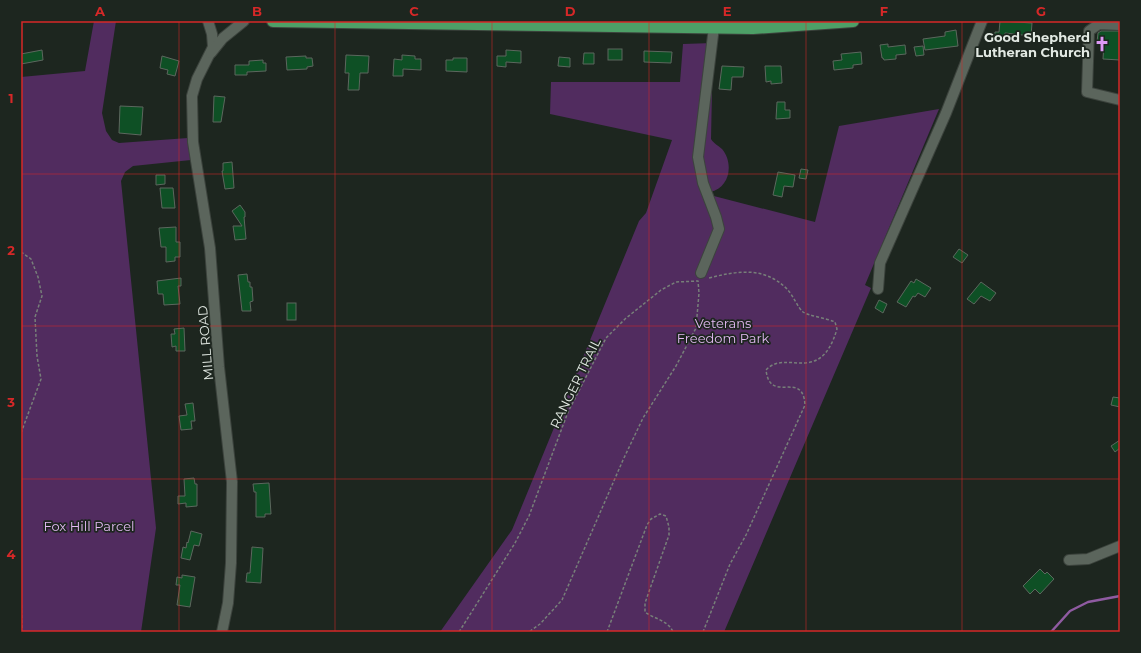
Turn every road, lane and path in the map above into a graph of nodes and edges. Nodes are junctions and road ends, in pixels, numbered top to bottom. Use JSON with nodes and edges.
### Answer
{"nodes":[{"id":1,"x":208,"y":21,"type":"edge"},
{"id":2,"x":244,"y":21,"type":"edge"},
{"id":3,"x":273,"y":21,"type":"edge"},
{"id":4,"x":853,"y":21,"type":"edge"},
{"id":5,"x":982,"y":21,"type":"edge"},
{"id":6,"x":1120,"y":26,"type":"edge"},
{"id":7,"x":714,"y":27,"type":"junction"},
{"id":8,"x":210,"y":55,"type":"junction"},
{"id":9,"x":1120,"y":100,"type":"edge"},
{"id":10,"x":21,"y":252,"type":"edge"},
{"id":11,"x":700,"y":277,"type":"junction"},
{"id":12,"x":878,"y":289,"type":"dead end"},
{"id":13,"x":21,"y":433,"type":"edge"},
{"id":14,"x":1120,"y":546,"type":"edge"},
{"id":15,"x":1069,"y":560,"type":"dead end"},
{"id":16,"x":21,"y":590,"type":"edge"},
{"id":17,"x":22,"y":632,"type":"edge"},
{"id":18,"x":222,"y":632,"type":"edge"},
{"id":19,"x":459,"y":632,"type":"edge"},
{"id":20,"x":529,"y":632,"type":"edge"},
{"id":21,"x":607,"y":632,"type":"edge"},
{"id":22,"x":673,"y":632,"type":"edge"},
{"id":23,"x":703,"y":632,"type":"edge"}],
"edges":[{"from":1,"to":8,"type":"street","name":"MILL ROAD"},
{"from":2,"to":8,"type":"street","name":"MILL ROAD"},
{"from":3,"to":7,"type":"main road"},
{"from":4,"to":7,"type":"main road"},
{"from":5,"to":12,"type":"street"},
{"from":6,"to":9,"type":"street"},
{"from":7,"to":11,"type":"street"},
{"from":8,"to":18,"type":"street","name":"MILL ROAD"},
{"from":10,"to":13,"type":"path"},
{"from":11,"to":19,"type":"path","name":"RANGER TRAIL"},
{"from":11,"to":20,"type":"path"},
{"from":11,"to":23,"type":"path","name":"RANGER TRAIL"},
{"from":14,"to":15,"type":"street"},
{"from":16,"to":17,"type":"path"},
{"from":21,"to":22,"type":"path"}]}
